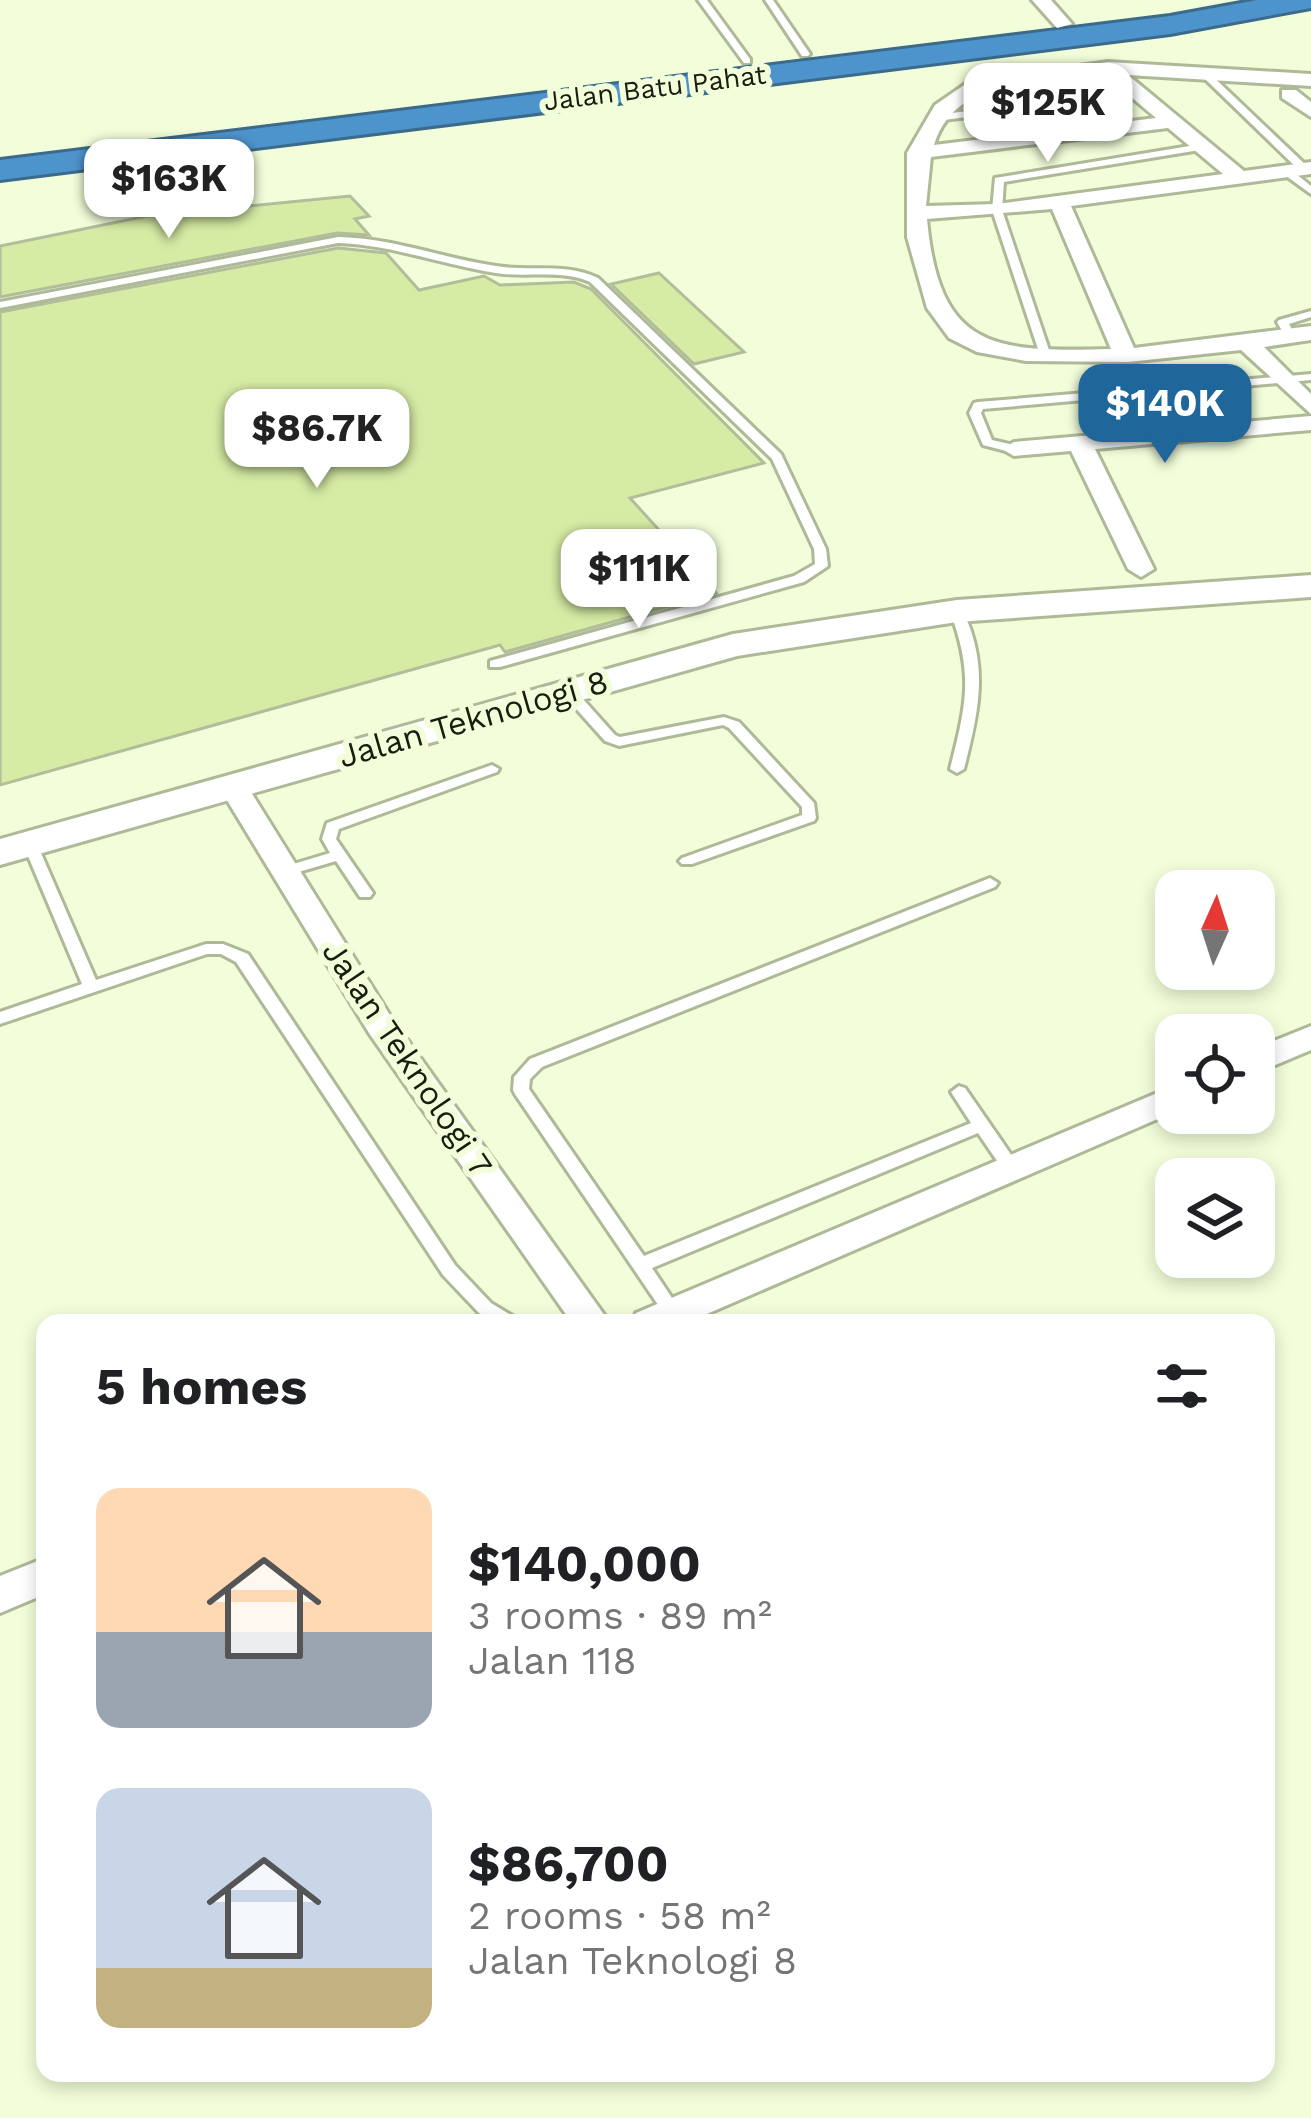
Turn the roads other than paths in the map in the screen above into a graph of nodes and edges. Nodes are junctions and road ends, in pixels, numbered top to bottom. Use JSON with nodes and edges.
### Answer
{"nodes":[{"id":1,"x":702,"y":0,"type":"edge"},
{"id":2,"x":769,"y":0,"type":"edge"},
{"id":3,"x":1040,"y":0,"type":"edge"},
{"id":4,"x":1229,"y":0,"type":"edge"},
{"id":5,"x":1306,"y":2,"type":"edge"},
{"id":6,"x":1064,"y":24,"type":"junction"},
{"id":7,"x":805,"y":54,"type":"junction"},
{"id":8,"x":747,"y":61,"type":"junction"},
{"id":9,"x":1108,"y":68,"type":"junction"},
{"id":10,"x":1204,"y":73,"type":"junction"},
{"id":11,"x":1311,"y":80,"type":"edge"},
{"id":12,"x":1138,"y":93,"type":"junction"},
{"id":13,"x":1289,"y":94,"type":"dead end"},
{"id":14,"x":1311,"y":111,"type":"edge"},
{"id":15,"x":936,"y":118,"type":"junction"},
{"id":16,"x":1172,"y":122,"type":"junction"},
{"id":17,"x":1202,"y":147,"type":"junction"},
{"id":18,"x":0,"y":152,"type":"edge"},
{"id":19,"x":917,"y":153,"type":"junction"},
{"id":20,"x":0,"y":170,"type":"edge"},
{"id":21,"x":1303,"y":175,"type":"edge"},
{"id":22,"x":1240,"y":178,"type":"junction"},
{"id":23,"x":1059,"y":202,"type":"junction"},
{"id":24,"x":997,"y":211,"type":"junction"},
{"id":25,"x":916,"y":213,"type":"junction"},
{"id":26,"x":0,"y":304,"type":"edge"},
{"id":27,"x":1311,"y":314,"type":"edge"},
{"id":28,"x":1301,"y":334,"type":"edge"},
{"id":29,"x":1248,"y":344,"type":"junction"},
{"id":30,"x":1125,"y":354,"type":"junction"},
{"id":31,"x":1045,"y":356,"type":"junction"},
{"id":32,"x":1311,"y":377,"type":"edge"},
{"id":33,"x":1286,"y":381,"type":"junction"},
{"id":34,"x":1311,"y":406,"type":"edge"},
{"id":35,"x":1311,"y":423,"type":"edge"},
{"id":36,"x":1080,"y":444,"type":"junction"},
{"id":37,"x":1014,"y":448,"type":"joint"},
{"id":38,"x":1142,"y":569,"type":"dead end"},
{"id":39,"x":1311,"y":586,"type":"edge"},
{"id":40,"x":957,"y":611,"type":"junction"},
{"id":41,"x":495,"y":664,"type":"dead end"},
{"id":42,"x":568,"y":692,"type":"junction"},
{"id":43,"x":957,"y":769,"type":"dead end"},
{"id":44,"x":492,"y":770,"type":"dead end"},
{"id":45,"x":234,"y":787,"type":"junction"},
{"id":46,"x":15,"y":848,"type":"edge"},
{"id":47,"x":339,"y":855,"type":"junction"},
{"id":48,"x":686,"y":861,"type":"dead end"},
{"id":49,"x":285,"y":871,"type":"junction"},
{"id":50,"x":990,"y":883,"type":"dead end"},
{"id":51,"x":365,"y":893,"type":"dead end"},
{"id":52,"x":91,"y":987,"type":"junction"},
{"id":53,"x":0,"y":1018,"type":"edge"},
{"id":54,"x":1311,"y":1037,"type":"edge"},
{"id":55,"x":1275,"y":1053,"type":"edge"},
{"id":56,"x":959,"y":1092,"type":"dead end"},
{"id":57,"x":1155,"y":1106,"type":"edge"},
{"id":58,"x":982,"y":1125,"type":"junction"},
{"id":59,"x":1012,"y":1169,"type":"junction"},
{"id":60,"x":640,"y":1265,"type":"junction"},
{"id":61,"x":493,"y":1314,"type":"edge"},
{"id":62,"x":586,"y":1314,"type":"edge"},
{"id":63,"x":677,"y":1314,"type":"edge"},
{"id":64,"x":684,"y":1314,"type":"edge"},
{"id":65,"x":36,"y":1580,"type":"edge"},
{"id":66,"x":0,"y":1595,"type":"edge"}],
"edges":[{"from":1,"to":8,"type":"lane"},
{"from":2,"to":7,"type":"lane"},
{"from":3,"to":6,"type":"street"},
{"from":4,"to":6,"type":"highway","name":"Jalan Batu Pahat"},
{"from":5,"to":20,"type":"highway","name":"Jalan Batu Pahat"},
{"from":6,"to":7,"type":"highway","name":"Jalan Batu Pahat"},
{"from":7,"to":8,"type":"highway","name":"Jalan Batu Pahat"},
{"from":8,"to":18,"type":"highway","name":"Jalan Batu Pahat"},
{"from":9,"to":10,"type":"street"},
{"from":9,"to":12,"type":"street"},
{"from":9,"to":15,"type":"street"},
{"from":10,"to":11,"type":"street"},
{"from":10,"to":21,"type":"lane"},
{"from":12,"to":15,"type":"lane"},
{"from":12,"to":16,"type":"street"},
{"from":13,"to":14,"type":"street"},
{"from":15,"to":19,"type":"street"},
{"from":16,"to":17,"type":"street"},
{"from":16,"to":19,"type":"street"},
{"from":17,"to":22,"type":"street"},
{"from":17,"to":24,"type":"lane"},
{"from":19,"to":25,"type":"street"},
{"from":21,"to":22,"type":"street"},
{"from":22,"to":23,"type":"street"},
{"from":23,"to":24,"type":"street"},
{"from":23,"to":30,"type":"street"},
{"from":24,"to":25,"type":"street"},
{"from":24,"to":31,"type":"lane"},
{"from":25,"to":31,"type":"street"},
{"from":26,"to":41,"type":"lane"},
{"from":27,"to":28,"type":"lane"},
{"from":28,"to":29,"type":"street"},
{"from":29,"to":30,"type":"street"},
{"from":29,"to":33,"type":"street"},
{"from":30,"to":31,"type":"street"},
{"from":32,"to":33,"type":"lane"},
{"from":33,"to":34,"type":"street"},
{"from":33,"to":37,"type":"lane"},
{"from":35,"to":36,"type":"street"},
{"from":36,"to":37,"type":"street"},
{"from":36,"to":38,"type":"street"},
{"from":39,"to":40,"type":"street","name":"Jalan Teknologi 8"},
{"from":40,"to":42,"type":"street","name":"Jalan Teknologi 8"},
{"from":40,"to":43,"type":"lane"},
{"from":42,"to":45,"type":"street","name":"Jalan Teknologi 8"},
{"from":42,"to":48,"type":"lane"},
{"from":44,"to":47,"type":"lane"},
{"from":45,"to":46,"type":"street","name":"Jalan Teknologi 8"},
{"from":45,"to":49,"type":"street","name":"Jalan Teknologi 7"},
{"from":46,"to":52,"type":"lane"},
{"from":47,"to":49,"type":"lane"},
{"from":47,"to":51,"type":"lane"},
{"from":49,"to":62,"type":"street","name":"Jalan Teknologi 7"},
{"from":50,"to":60,"type":"lane"},
{"from":52,"to":53,"type":"lane"},
{"from":52,"to":61,"type":"lane"},
{"from":54,"to":55,"type":"street"},
{"from":56,"to":58,"type":"lane"},
{"from":57,"to":59,"type":"street"},
{"from":58,"to":59,"type":"lane"},
{"from":58,"to":60,"type":"lane"},
{"from":59,"to":64,"type":"street"},
{"from":60,"to":63,"type":"lane"},
{"from":65,"to":66,"type":"street"}]}
